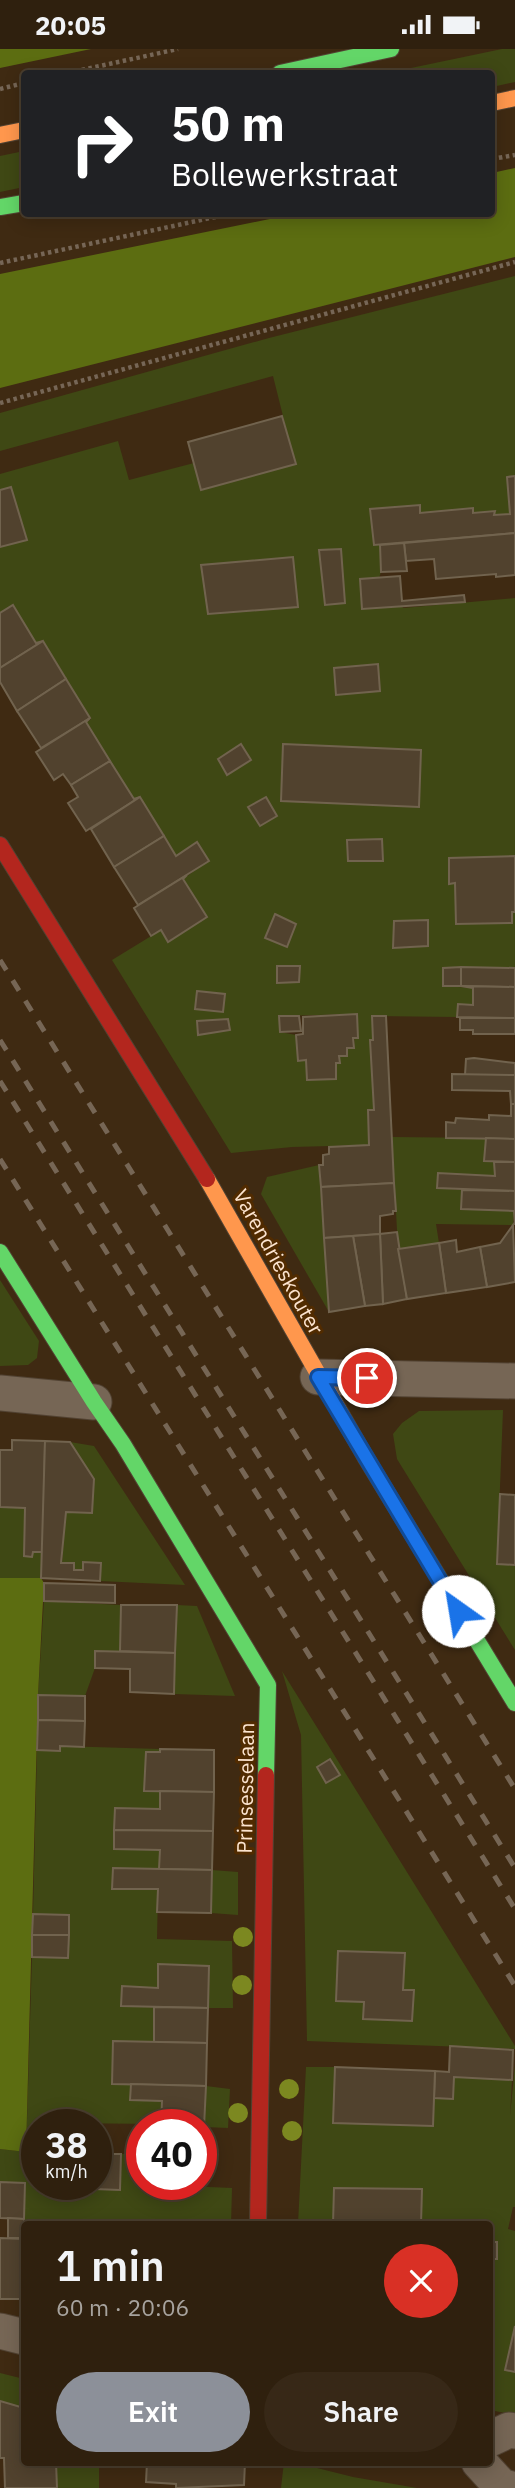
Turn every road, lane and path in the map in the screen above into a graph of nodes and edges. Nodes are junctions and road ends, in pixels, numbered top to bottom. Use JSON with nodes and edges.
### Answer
{"nodes":[{"id":1,"x":178,"y":49,"type":"edge"},
{"id":2,"x":391,"y":49,"type":"edge"},
{"id":3,"x":82,"y":70,"type":"edge"},
{"id":4,"x":294,"y":70,"type":"edge"},
{"id":5,"x":21,"y":84,"type":"edge"},
{"id":6,"x":0,"y":89,"type":"edge"},
{"id":7,"x":515,"y":98,"type":"edge"},
{"id":8,"x":495,"y":102,"type":"edge"},
{"id":9,"x":21,"y":131,"type":"edge"},
{"id":10,"x":0,"y":135,"type":"edge"},
{"id":11,"x":515,"y":155,"type":"edge"},
{"id":12,"x":495,"y":158,"type":"edge"},
{"id":13,"x":21,"y":204,"type":"edge"},
{"id":14,"x":0,"y":207,"type":"edge"},
{"id":15,"x":215,"y":217,"type":"edge"},
{"id":16,"x":515,"y":262,"type":"edge"},
{"id":17,"x":0,"y":263,"type":"edge"},
{"id":18,"x":0,"y":403,"type":"edge"},
{"id":19,"x":0,"y":845,"type":"edge"},
{"id":20,"x":0,"y":1252,"type":"edge"},
{"id":21,"x":318,"y":1377,"type":"junction"},
{"id":22,"x":515,"y":1381,"type":"edge"},
{"id":23,"x":0,"y":1393,"type":"edge"},
{"id":24,"x":94,"y":1402,"type":"junction"},
{"id":25,"x":515,"y":1703,"type":"edge"},
{"id":26,"x":258,"y":2221,"type":"edge"},
{"id":27,"x":0,"y":2331,"type":"edge"},
{"id":28,"x":21,"y":2336,"type":"edge"},
{"id":29,"x":515,"y":2431,"type":"edge"},
{"id":30,"x":493,"y":2438,"type":"edge"}],
"edges":[{"from":1,"to":3,"type":"path"},
{"from":2,"to":4,"type":"main road"},
{"from":5,"to":6,"type":"path"},
{"from":7,"to":8,"type":"main road"},
{"from":9,"to":10,"type":"main road"},
{"from":11,"to":12,"type":"path"},
{"from":13,"to":14,"type":"main road"},
{"from":15,"to":17,"type":"path"},
{"from":16,"to":18,"type":"path"},
{"from":19,"to":21,"type":"main road","name":"Varendrieskouter"},
{"from":20,"to":24,"type":"main road","name":"Prinsesselaan"},
{"from":21,"to":22,"type":"street"},
{"from":21,"to":25,"type":"main road","name":"Varendrieskouter"},
{"from":23,"to":24,"type":"street"},
{"from":24,"to":26,"type":"main road","name":"Prinsesselaan"},
{"from":27,"to":28,"type":"street"},
{"from":29,"to":30,"type":"street"}]}
